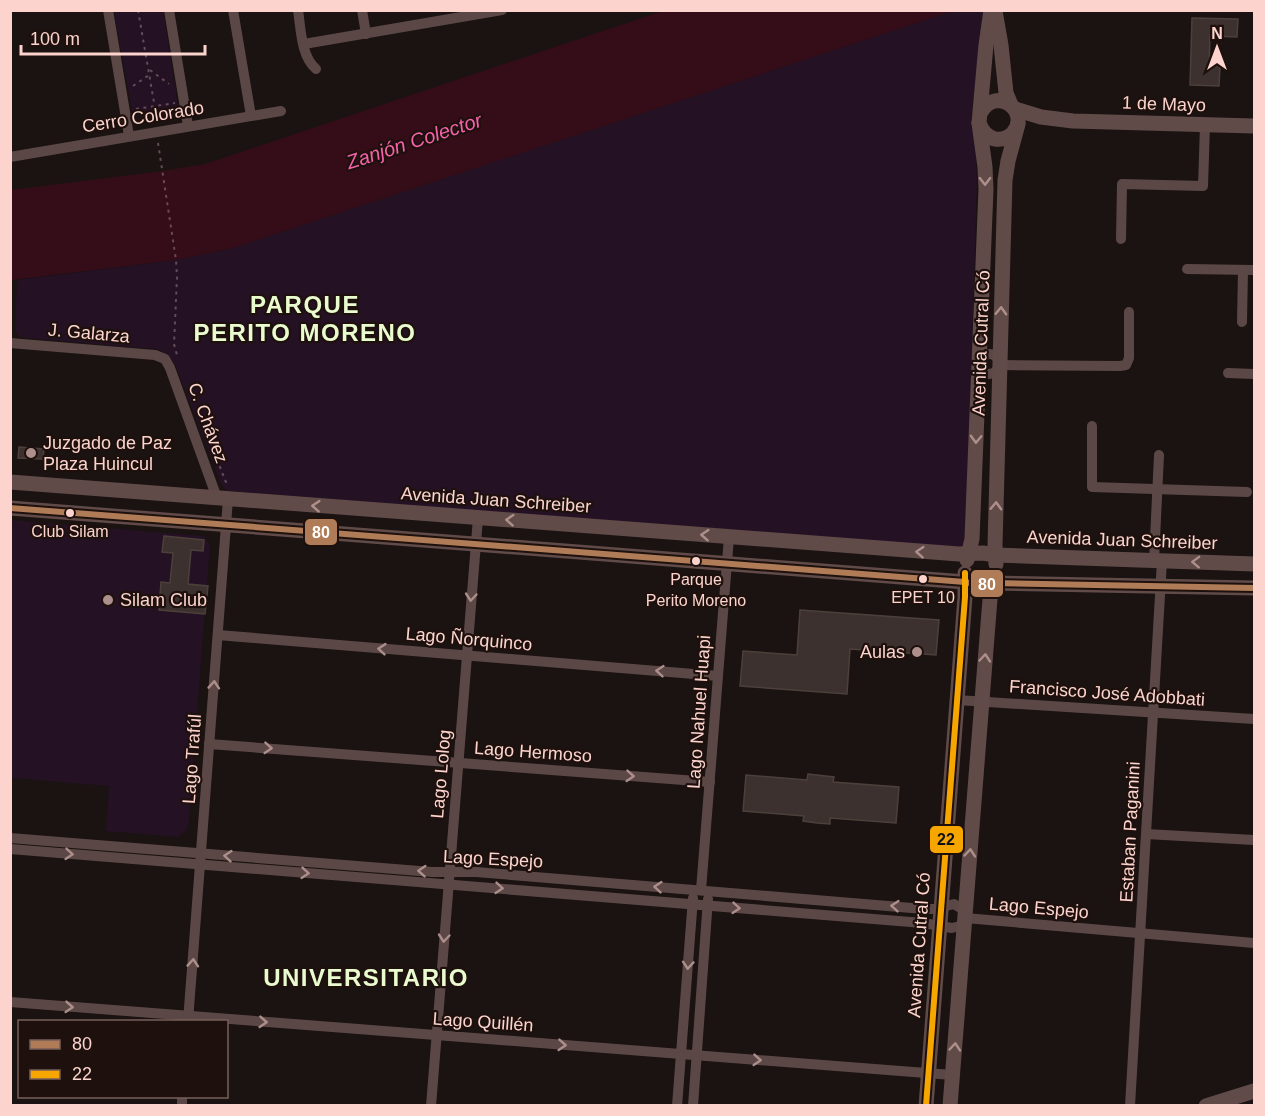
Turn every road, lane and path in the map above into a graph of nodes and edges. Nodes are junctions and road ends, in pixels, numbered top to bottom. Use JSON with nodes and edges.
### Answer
{"nodes":[{"id":1,"x":108,"y":10,"type":"edge"},
{"id":2,"x":132,"y":10,"type":"edge"},
{"id":3,"x":169,"y":10,"type":"edge"},
{"id":4,"x":233,"y":10,"type":"edge"},
{"id":5,"x":298,"y":10,"type":"edge"},
{"id":6,"x":362,"y":10,"type":"edge"},
{"id":7,"x":993,"y":10,"type":"edge"},
{"id":8,"x":495,"y":11,"type":"edge"},
{"id":9,"x":139,"y":12,"type":"edge"},
{"id":10,"x":366,"y":34,"type":"junction"},
{"id":11,"x":304,"y":45,"type":"junction"},
{"id":12,"x":148,"y":68,"type":"junction"},
{"id":13,"x":316,"y":69,"type":"dead end"},
{"id":14,"x":150,"y":75,"type":"junction"},
{"id":15,"x":169,"y":84,"type":"dead end"},
{"id":16,"x":133,"y":86,"type":"dead end"},
{"id":17,"x":177,"y":102,"type":"dead end"},
{"id":18,"x":155,"y":106,"type":"junction"},
{"id":19,"x":131,"y":109,"type":"dead end"},
{"id":20,"x":281,"y":111,"type":"dead end"},
{"id":21,"x":156,"y":114,"type":"dead end"},
{"id":22,"x":251,"y":116,"type":"junction"},
{"id":23,"x":980,"y":118,"type":"junction"},
{"id":24,"x":1073,"y":121,"type":"junction"},
{"id":25,"x":1013,"y":122,"type":"junction"},
{"id":26,"x":1205,"y":125,"type":"junction"},
{"id":27,"x":188,"y":126,"type":"junction"},
{"id":28,"x":1254,"y":126,"type":"edge"},
{"id":29,"x":156,"y":132,"type":"junction"},
{"id":30,"x":129,"y":136,"type":"junction"},
{"id":31,"x":10,"y":157,"type":"edge"},
{"id":32,"x":1120,"y":239,"type":"dead end"},
{"id":33,"x":1187,"y":269,"type":"dead end"},
{"id":34,"x":1243,"y":270,"type":"junction"},
{"id":35,"x":1254,"y":270,"type":"edge"},
{"id":36,"x":1129,"y":312,"type":"dead end"},
{"id":37,"x":1242,"y":322,"type":"dead end"},
{"id":38,"x":10,"y":343,"type":"edge"},
{"id":39,"x":165,"y":359,"type":"joint"},
{"id":40,"x":179,"y":361,"type":"dead end"},
{"id":41,"x":979,"y":364,"type":"junction"},
{"id":42,"x":1000,"y":365,"type":"junction"},
{"id":43,"x":1228,"y":373,"type":"dead end"},
{"id":44,"x":1254,"y":374,"type":"edge"},
{"id":45,"x":1092,"y":426,"type":"dead end"},
{"id":46,"x":208,"y":437,"type":"dead end"},
{"id":47,"x":1159,"y":455,"type":"dead end"},
{"id":48,"x":10,"y":482,"type":"edge"},
{"id":49,"x":1157,"y":489,"type":"junction"},
{"id":50,"x":1247,"y":492,"type":"dead end"},
{"id":51,"x":226,"y":495,"type":"junction"},
{"id":52,"x":10,"y":508,"type":"edge"},
{"id":53,"x":478,"y":518,"type":"junction"},
{"id":54,"x":226,"y":525,"type":"junction"},
{"id":55,"x":729,"y":537,"type":"junction"},
{"id":56,"x":476,"y":544,"type":"junction"},
{"id":57,"x":1158,"y":560,"type":"junction"},
{"id":58,"x":727,"y":564,"type":"junction"},
{"id":59,"x":1254,"y":564,"type":"edge"},
{"id":60,"x":981,"y":568,"type":"junction"},
{"id":61,"x":1160,"y":586,"type":"junction"},
{"id":62,"x":1254,"y":588,"type":"edge"},
{"id":63,"x":218,"y":635,"type":"junction"},
{"id":64,"x":467,"y":656,"type":"junction"},
{"id":65,"x":718,"y":676,"type":"junction"},
{"id":66,"x":957,"y":700,"type":"junction"},
{"id":67,"x":982,"y":701,"type":"junction"},
{"id":68,"x":1153,"y":712,"type":"junction"},
{"id":69,"x":1254,"y":719,"type":"edge"},
{"id":70,"x":210,"y":744,"type":"junction"},
{"id":71,"x":458,"y":763,"type":"junction"},
{"id":72,"x":710,"y":782,"type":"junction"},
{"id":73,"x":1146,"y":834,"type":"junction"},
{"id":74,"x":10,"y":838,"type":"edge"},
{"id":75,"x":1254,"y":840,"type":"edge"},
{"id":76,"x":10,"y":849,"type":"edge"},
{"id":77,"x":201,"y":859,"type":"junction"},
{"id":78,"x":449,"y":872,"type":"junction"},
{"id":79,"x":448,"y":884,"type":"junction"},
{"id":80,"x":701,"y":891,"type":"junction"},
{"id":81,"x":693,"y":904,"type":"junction"},
{"id":82,"x":708,"y":905,"type":"junction"},
{"id":83,"x":942,"y":907,"type":"junction"},
{"id":84,"x":965,"y":918,"type":"junction"},
{"id":85,"x":940,"y":926,"type":"junction"},
{"id":86,"x":1140,"y":933,"type":"junction"},
{"id":87,"x":1254,"y":943,"type":"edge"},
{"id":88,"x":10,"y":1002,"type":"edge"},
{"id":89,"x":188,"y":1019,"type":"edge"},
{"id":90,"x":204,"y":1020,"type":"edge"},
{"id":91,"x":228,"y":1022,"type":"edge"},
{"id":92,"x":436,"y":1035,"type":"junction"},
{"id":93,"x":681,"y":1054,"type":"junction"},
{"id":94,"x":696,"y":1056,"type":"junction"},
{"id":95,"x":929,"y":1073,"type":"junction"},
{"id":96,"x":952,"y":1075,"type":"junction"},
{"id":97,"x":1254,"y":1091,"type":"edge"},
{"id":98,"x":431,"y":1106,"type":"edge"},
{"id":99,"x":678,"y":1106,"type":"edge"},
{"id":100,"x":693,"y":1106,"type":"edge"},
{"id":101,"x":926,"y":1106,"type":"edge"},
{"id":102,"x":950,"y":1106,"type":"edge"},
{"id":103,"x":1130,"y":1106,"type":"edge"},
{"id":104,"x":1206,"y":1106,"type":"edge"}],
"edges":[{"from":1,"to":30,"type":"street"},
{"from":2,"to":9,"type":"path"},
{"from":3,"to":27,"type":"street"},
{"from":4,"to":22,"type":"street"},
{"from":5,"to":11,"type":"street"},
{"from":6,"to":10,"type":"street"},
{"from":7,"to":23,"type":"main road","name":"Avenida Cutral Có"},
{"from":7,"to":25,"type":"main road","name":"Avenida Cutral Có"},
{"from":8,"to":10,"type":"street"},
{"from":9,"to":12,"type":"path"},
{"from":10,"to":11,"type":"street"},
{"from":11,"to":13,"type":"street"},
{"from":12,"to":14,"type":"path"},
{"from":12,"to":15,"type":"path"},
{"from":14,"to":16,"type":"path"},
{"from":14,"to":18,"type":"path"},
{"from":17,"to":18,"type":"path"},
{"from":18,"to":19,"type":"path"},
{"from":18,"to":21,"type":"path"},
{"from":20,"to":22,"type":"street","name":"Cerro Colorado"},
{"from":22,"to":27,"type":"street","name":"Cerro Colorado"},
{"from":23,"to":25,"type":"main road"},
{"from":23,"to":25,"type":"main road"},
{"from":23,"to":41,"type":"main road","name":"Avenida Cutral Có","one_way":true},
{"from":24,"to":25,"type":"main road","name":"1 de Mayo"},
{"from":24,"to":25,"type":"main road","name":"1 de Mayo"},
{"from":24,"to":26,"type":"main road","name":"1 de Mayo"},
{"from":42,"to":25,"type":"main road","name":"Avenida Cutral Có","one_way":true},
{"from":26,"to":28,"type":"main road","name":"1 de Mayo"},
{"from":26,"to":32,"type":"street"},
{"from":27,"to":29,"type":"street","name":"Cerro Colorado"},
{"from":29,"to":30,"type":"street","name":"Cerro Colorado"},
{"from":29,"to":40,"type":"path"},
{"from":30,"to":31,"type":"street","name":"Cerro Colorado"},
{"from":33,"to":34,"type":"street"},
{"from":34,"to":35,"type":"street"},
{"from":34,"to":37,"type":"street"},
{"from":36,"to":42,"type":"street"},
{"from":38,"to":39,"type":"street","name":"J. Galarza"},
{"from":39,"to":51,"type":"street","name":"C. Chávez"},
{"from":41,"to":42,"type":"street"},
{"from":41,"to":60,"type":"main road","name":"Avenida Cutral Có","one_way":true},
{"from":60,"to":42,"type":"main road","name":"Avenida Cutral Có","one_way":true},
{"from":43,"to":44,"type":"street"},
{"from":45,"to":49,"type":"street"},
{"from":46,"to":51,"type":"path"},
{"from":47,"to":49,"type":"street","name":"Estaban Paganini"},
{"from":48,"to":51,"type":"main road","name":"Avenida Juan Schreiber"},
{"from":49,"to":50,"type":"street"},
{"from":49,"to":57,"type":"street","name":"Estaban Paganini"},
{"from":53,"to":51,"type":"main road","name":"Avenida Juan Schreiber","one_way":true},
{"from":51,"to":54,"type":"street","name":"Lago Trafúl"},
{"from":52,"to":54,"type":"main road","name":"Avenida Juan Schreiber"},
{"from":55,"to":53,"type":"main road","name":"Avenida Juan Schreiber","one_way":true},
{"from":53,"to":56,"type":"street","name":"Lago Lolog"},
{"from":54,"to":56,"type":"main road","name":"Avenida Juan Schreiber"},
{"from":54,"to":63,"type":"street","name":"Lago Trafúl"},
{"from":55,"to":58,"type":"street","name":"Lago Nahuel Huapi"},
{"from":60,"to":55,"type":"main road","name":"Avenida Juan Schreiber","one_way":true},
{"from":56,"to":58,"type":"main road","name":"Avenida Juan Schreiber"},
{"from":56,"to":64,"type":"street","name":"Lago Lolog","one_way":true},
{"from":59,"to":57,"type":"main road","name":"Avenida Juan Schreiber","one_way":true},
{"from":57,"to":60,"type":"main road","name":"Avenida Juan Schreiber"},
{"from":57,"to":61,"type":"street","name":"Estaban Paganini"},
{"from":58,"to":60,"type":"main road","name":"Avenida Juan Schreiber"},
{"from":58,"to":65,"type":"street","name":"Lago Nahuel Huapi"},
{"from":60,"to":61,"type":"main road","name":"Avenida Juan Schreiber"},
{"from":60,"to":66,"type":"main road","name":"Avenida Cutral Có"},
{"from":67,"to":60,"type":"main road","name":"Avenida Cutral Có","one_way":true},
{"from":61,"to":62,"type":"main road","name":"Avenida Juan Schreiber"},
{"from":61,"to":68,"type":"street","name":"Estaban Paganini"},
{"from":64,"to":63,"type":"street","name":"Lago Ñorquinco","one_way":true},
{"from":70,"to":63,"type":"street","name":"Lago Trafúl","one_way":true},
{"from":65,"to":64,"type":"street","name":"Lago Ñorquinco","one_way":true},
{"from":64,"to":71,"type":"street","name":"Lago Lolog"},
{"from":65,"to":72,"type":"street","name":"Lago Nahuel Huapi"},
{"from":66,"to":67,"type":"street","name":"Francisco José Adobbati"},
{"from":66,"to":83,"type":"main road","name":"Avenida Cutral Có"},
{"from":67,"to":68,"type":"street","name":"Francisco José Adobbati"},
{"from":84,"to":67,"type":"main road","name":"Avenida Cutral Có","one_way":true},
{"from":68,"to":69,"type":"street","name":"Francisco José Adobbati"},
{"from":68,"to":73,"type":"street","name":"Estaban Paganini"},
{"from":70,"to":71,"type":"street","name":"Lago Hermoso","one_way":true},
{"from":70,"to":77,"type":"street","name":"Lago Trafúl"},
{"from":71,"to":72,"type":"street","name":"Lago Hermoso","one_way":true},
{"from":71,"to":78,"type":"street","name":"Lago Lolog"},
{"from":72,"to":80,"type":"street","name":"Lago Nahuel Huapi"},
{"from":73,"to":75,"type":"street"},
{"from":73,"to":86,"type":"street","name":"Estaban Paganini"},
{"from":74,"to":77,"type":"street","name":"Lago Espejo"},
{"from":76,"to":77,"type":"street","name":"Lago Espejo","one_way":true},
{"from":78,"to":77,"type":"street","name":"Lago Espejo","one_way":true},
{"from":77,"to":79,"type":"street","name":"Lago Espejo","one_way":true},
{"from":89,"to":77,"type":"street","name":"Lago Trafúl","one_way":true},
{"from":78,"to":79,"type":"street","name":"Lago Lolog"},
{"from":80,"to":78,"type":"street","name":"Lago Espejo","one_way":true},
{"from":79,"to":81,"type":"street","name":"Lago Espejo","one_way":true},
{"from":79,"to":92,"type":"street","name":"Lago Lolog","one_way":true},
{"from":80,"to":81,"type":"street","name":"Lago Nahuel Huapi"},
{"from":80,"to":82,"type":"street"},
{"from":83,"to":80,"type":"street","name":"Lago Espejo","one_way":true},
{"from":81,"to":82,"type":"street","name":"Lago Espejo"},
{"from":81,"to":93,"type":"street","name":"Lago Nahuel Huapi","one_way":true},
{"from":82,"to":85,"type":"street","name":"Lago Espejo","one_way":true},
{"from":82,"to":94,"type":"street"},
{"from":83,"to":84,"type":"street","name":"Lago Espejo"},
{"from":83,"to":85,"type":"main road","name":"Avenida Cutral Có"},
{"from":84,"to":85,"type":"street","name":"Lago Espejo"},
{"from":84,"to":86,"type":"street","name":"Lago Espejo"},
{"from":96,"to":84,"type":"main road","name":"Avenida Cutral Có","one_way":true},
{"from":85,"to":95,"type":"main road","name":"Avenida Cutral Có"},
{"from":86,"to":87,"type":"street","name":"Lago Espejo"},
{"from":86,"to":103,"type":"street","name":"Estaban Paganini"},
{"from":88,"to":89,"type":"street","name":"Lago Quillén","one_way":true},
{"from":89,"to":90,"type":"street","name":"Lago Quillén","one_way":true},
{"from":91,"to":92,"type":"street","name":"Lago Quillén","one_way":true},
{"from":92,"to":93,"type":"street","name":"Lago Quillén","one_way":true},
{"from":92,"to":98,"type":"street","name":"Lago Lolog"},
{"from":93,"to":94,"type":"street","name":"Lago Quillén"},
{"from":93,"to":99,"type":"street","name":"Lago Nahuel Huapi"},
{"from":94,"to":95,"type":"street","name":"Lago Quillén","one_way":true},
{"from":94,"to":100,"type":"street"},
{"from":95,"to":96,"type":"street","name":"Lago Quillén"},
{"from":95,"to":101,"type":"main road","name":"Avenida Cutral Có"},
{"from":96,"to":102,"type":"main road","name":"Avenida Cutral Có"},
{"from":97,"to":104,"type":"main road"}]}
